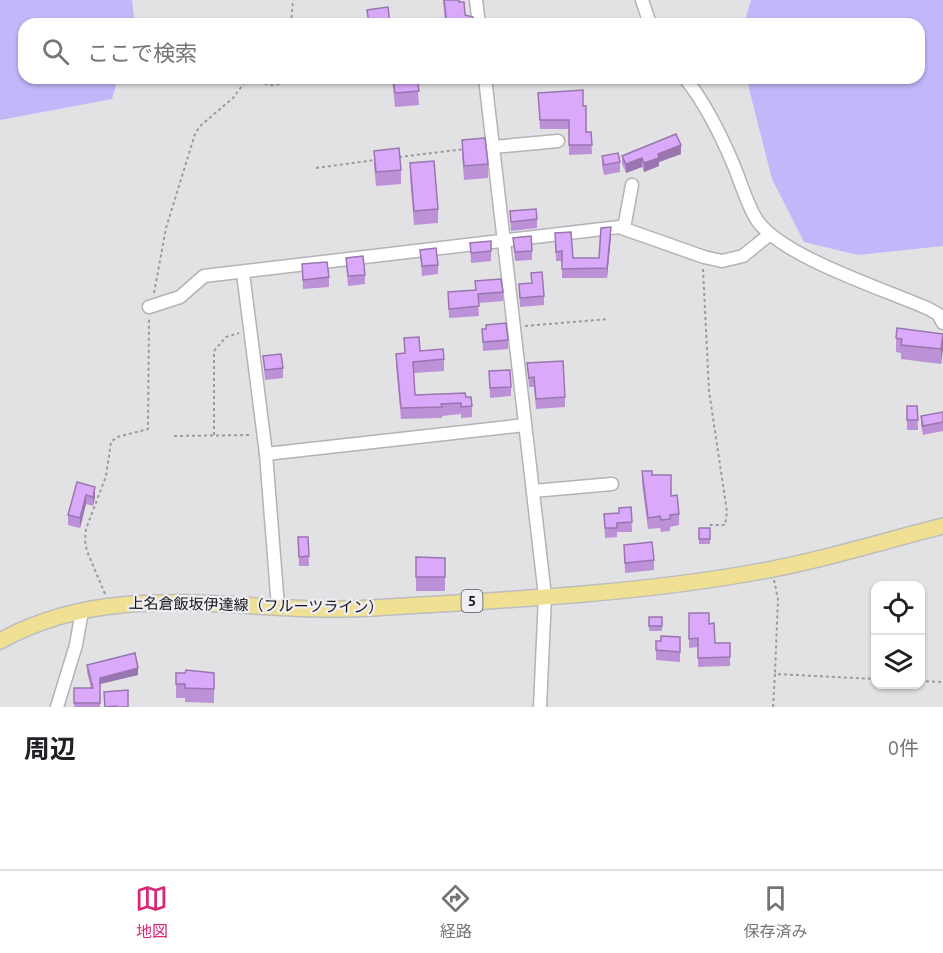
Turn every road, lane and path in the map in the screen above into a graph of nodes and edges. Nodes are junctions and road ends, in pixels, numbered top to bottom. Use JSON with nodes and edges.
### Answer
{"nodes":[{"id":1,"x":293,"y":0,"type":"edge"},
{"id":2,"x":476,"y":0,"type":"edge"},
{"id":3,"x":642,"y":0,"type":"edge"},
{"id":4,"x":292,"y":18,"type":"edge"},
{"id":5,"x":478,"y":18,"type":"edge"},
{"id":6,"x":648,"y":18,"type":"edge"},
{"id":7,"x":244,"y":84,"type":"edge"},
{"id":8,"x":486,"y":84,"type":"edge"},
{"id":9,"x":690,"y":84,"type":"edge"},
{"id":10,"x":558,"y":141,"type":"dead end"},
{"id":11,"x":493,"y":147,"type":"junction"},
{"id":12,"x":465,"y":149,"type":"edge"},
{"id":13,"x":392,"y":158,"type":"edge"},
{"id":14,"x":381,"y":160,"type":"edge"},
{"id":15,"x":316,"y":168,"type":"dead end"},
{"id":16,"x":632,"y":185,"type":"dead end"},
{"id":17,"x":624,"y":228,"type":"junction"},
{"id":18,"x":770,"y":234,"type":"junction"},
{"id":19,"x":504,"y":241,"type":"junction"},
{"id":20,"x":704,"y":257,"type":"junction"},
{"id":21,"x":243,"y":273,"type":"junction"},
{"id":22,"x":149,"y":307,"type":"junction"},
{"id":23,"x":609,"y":319,"type":"dead end"},
{"id":24,"x":943,"y":323,"type":"edge"},
{"id":25,"x":513,"y":327,"type":"junction"},
{"id":26,"x":250,"y":330,"type":"junction"},
{"id":27,"x":525,"y":425,"type":"junction"},
{"id":28,"x":214,"y":435,"type":"junction"},
{"id":29,"x":264,"y":435,"type":"junction"},
{"id":30,"x":174,"y":436,"type":"dead end"},
{"id":31,"x":266,"y":454,"type":"junction"},
{"id":32,"x":612,"y":484,"type":"dead end"},
{"id":33,"x":533,"y":491,"type":"junction"},
{"id":34,"x":709,"y":525,"type":"edge"},
{"id":35,"x":943,"y":526,"type":"edge"},
{"id":36,"x":771,"y":569,"type":"junction"},
{"id":37,"x":545,"y":596,"type":"junction"},
{"id":38,"x":110,"y":605,"type":"junction"},
{"id":39,"x":278,"y":607,"type":"junction"},
{"id":40,"x":82,"y":611,"type":"junction"},
{"id":41,"x":0,"y":641,"type":"edge"},
{"id":42,"x":775,"y":674,"type":"junction"},
{"id":43,"x":871,"y":679,"type":"edge"},
{"id":44,"x":925,"y":681,"type":"edge"},
{"id":45,"x":943,"y":682,"type":"edge"},
{"id":46,"x":57,"y":707,"type":"edge"},
{"id":47,"x":540,"y":707,"type":"edge"},
{"id":48,"x":773,"y":707,"type":"edge"}],
"edges":[{"from":1,"to":4,"type":"path"},
{"from":2,"to":5,"type":"street"},
{"from":3,"to":6,"type":"street"},
{"from":7,"to":22,"type":"path"},
{"from":8,"to":11,"type":"street"},
{"from":9,"to":18,"type":"street"},
{"from":10,"to":11,"type":"street"},
{"from":11,"to":19,"type":"street"},
{"from":12,"to":13,"type":"path"},
{"from":14,"to":15,"type":"path"},
{"from":16,"to":17,"type":"street"},
{"from":17,"to":19,"type":"street"},
{"from":17,"to":20,"type":"street"},
{"from":18,"to":20,"type":"street"},
{"from":18,"to":24,"type":"street"},
{"from":19,"to":21,"type":"street"},
{"from":19,"to":25,"type":"street"},
{"from":20,"to":34,"type":"path"},
{"from":21,"to":22,"type":"street"},
{"from":21,"to":26,"type":"street"},
{"from":22,"to":38,"type":"path"},
{"from":23,"to":25,"type":"path"},
{"from":25,"to":27,"type":"street"},
{"from":26,"to":28,"type":"path"},
{"from":26,"to":29,"type":"street"},
{"from":27,"to":31,"type":"street"},
{"from":27,"to":33,"type":"street"},
{"from":28,"to":29,"type":"path"},
{"from":28,"to":30,"type":"path"},
{"from":29,"to":31,"type":"street"},
{"from":31,"to":39,"type":"street"},
{"from":32,"to":33,"type":"street"},
{"from":33,"to":37,"type":"street"},
{"from":35,"to":36,"type":"main road","name":"上名倉飯坂伊達線（フルーツライン）","number":"5"},
{"from":36,"to":37,"type":"main road","name":"上名倉飯坂伊達線（フルーツライン）","number":"5"},
{"from":36,"to":42,"type":"path"},
{"from":37,"to":39,"type":"main road","name":"上名倉飯坂伊達線（フルーツライン）","number":"5"},
{"from":37,"to":47,"type":"street"},
{"from":38,"to":39,"type":"main road","name":"上名倉飯坂伊達線（フルーツライン）","number":"5"},
{"from":38,"to":40,"type":"main road","name":"上名倉飯坂伊達線（フルーツライン）","number":"5"},
{"from":40,"to":41,"type":"main road","name":"上名倉飯坂伊達線（フルーツライン）","number":"5"},
{"from":40,"to":46,"type":"street"},
{"from":42,"to":43,"type":"path"},
{"from":42,"to":48,"type":"path"},
{"from":44,"to":45,"type":"path"}]}
